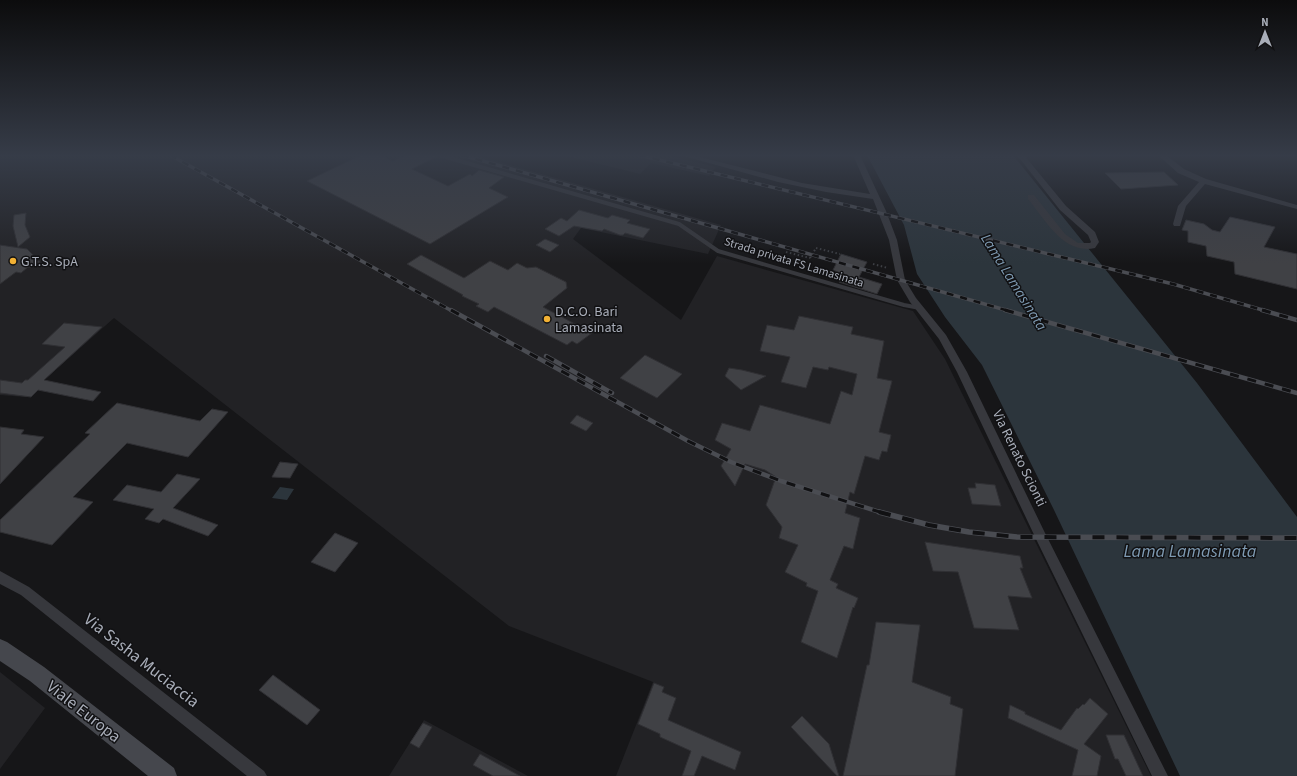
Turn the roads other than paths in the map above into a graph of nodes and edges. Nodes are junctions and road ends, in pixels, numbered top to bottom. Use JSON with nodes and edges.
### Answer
{"nodes":[{"id":1,"x":565,"y":191,"type":"edge"},
{"id":2,"x":831,"y":191,"type":"edge"},
{"id":3,"x":872,"y":191,"type":"edge"},
{"id":4,"x":1049,"y":191,"type":"edge"},
{"id":5,"x":1194,"y":191,"type":"edge"},
{"id":6,"x":1240,"y":191,"type":"edge"},
{"id":7,"x":875,"y":197,"type":"junction"},
{"id":8,"x":1031,"y":197,"type":"dead end"},
{"id":9,"x":1297,"y":207,"type":"edge"},
{"id":10,"x":1177,"y":224,"type":"dead end"},
{"id":11,"x":920,"y":308,"type":"junction"},
{"id":12,"x":0,"y":577,"type":"edge"},
{"id":13,"x":0,"y":649,"type":"edge"},
{"id":14,"x":166,"y":776,"type":"edge"},
{"id":15,"x":259,"y":776,"type":"edge"},
{"id":16,"x":1160,"y":776,"type":"edge"}],
"edges":[{"from":1,"to":11,"type":"lane","name":"Strada privata FS Lamasinata"},
{"from":2,"to":7,"type":"street"},
{"from":3,"to":7,"type":"street","name":"Via Renato Scionti"},
{"from":4,"to":8,"type":"street"},
{"from":5,"to":10,"type":"street"},
{"from":6,"to":9,"type":"street"},
{"from":7,"to":11,"type":"street","name":"Via Renato Scionti"},
{"from":11,"to":16,"type":"street","name":"Via Renato Scionti"},
{"from":12,"to":15,"type":"street","name":"Via Sasha Muciaccia"},
{"from":13,"to":14,"type":"main road","name":"Viale Europa"}]}
